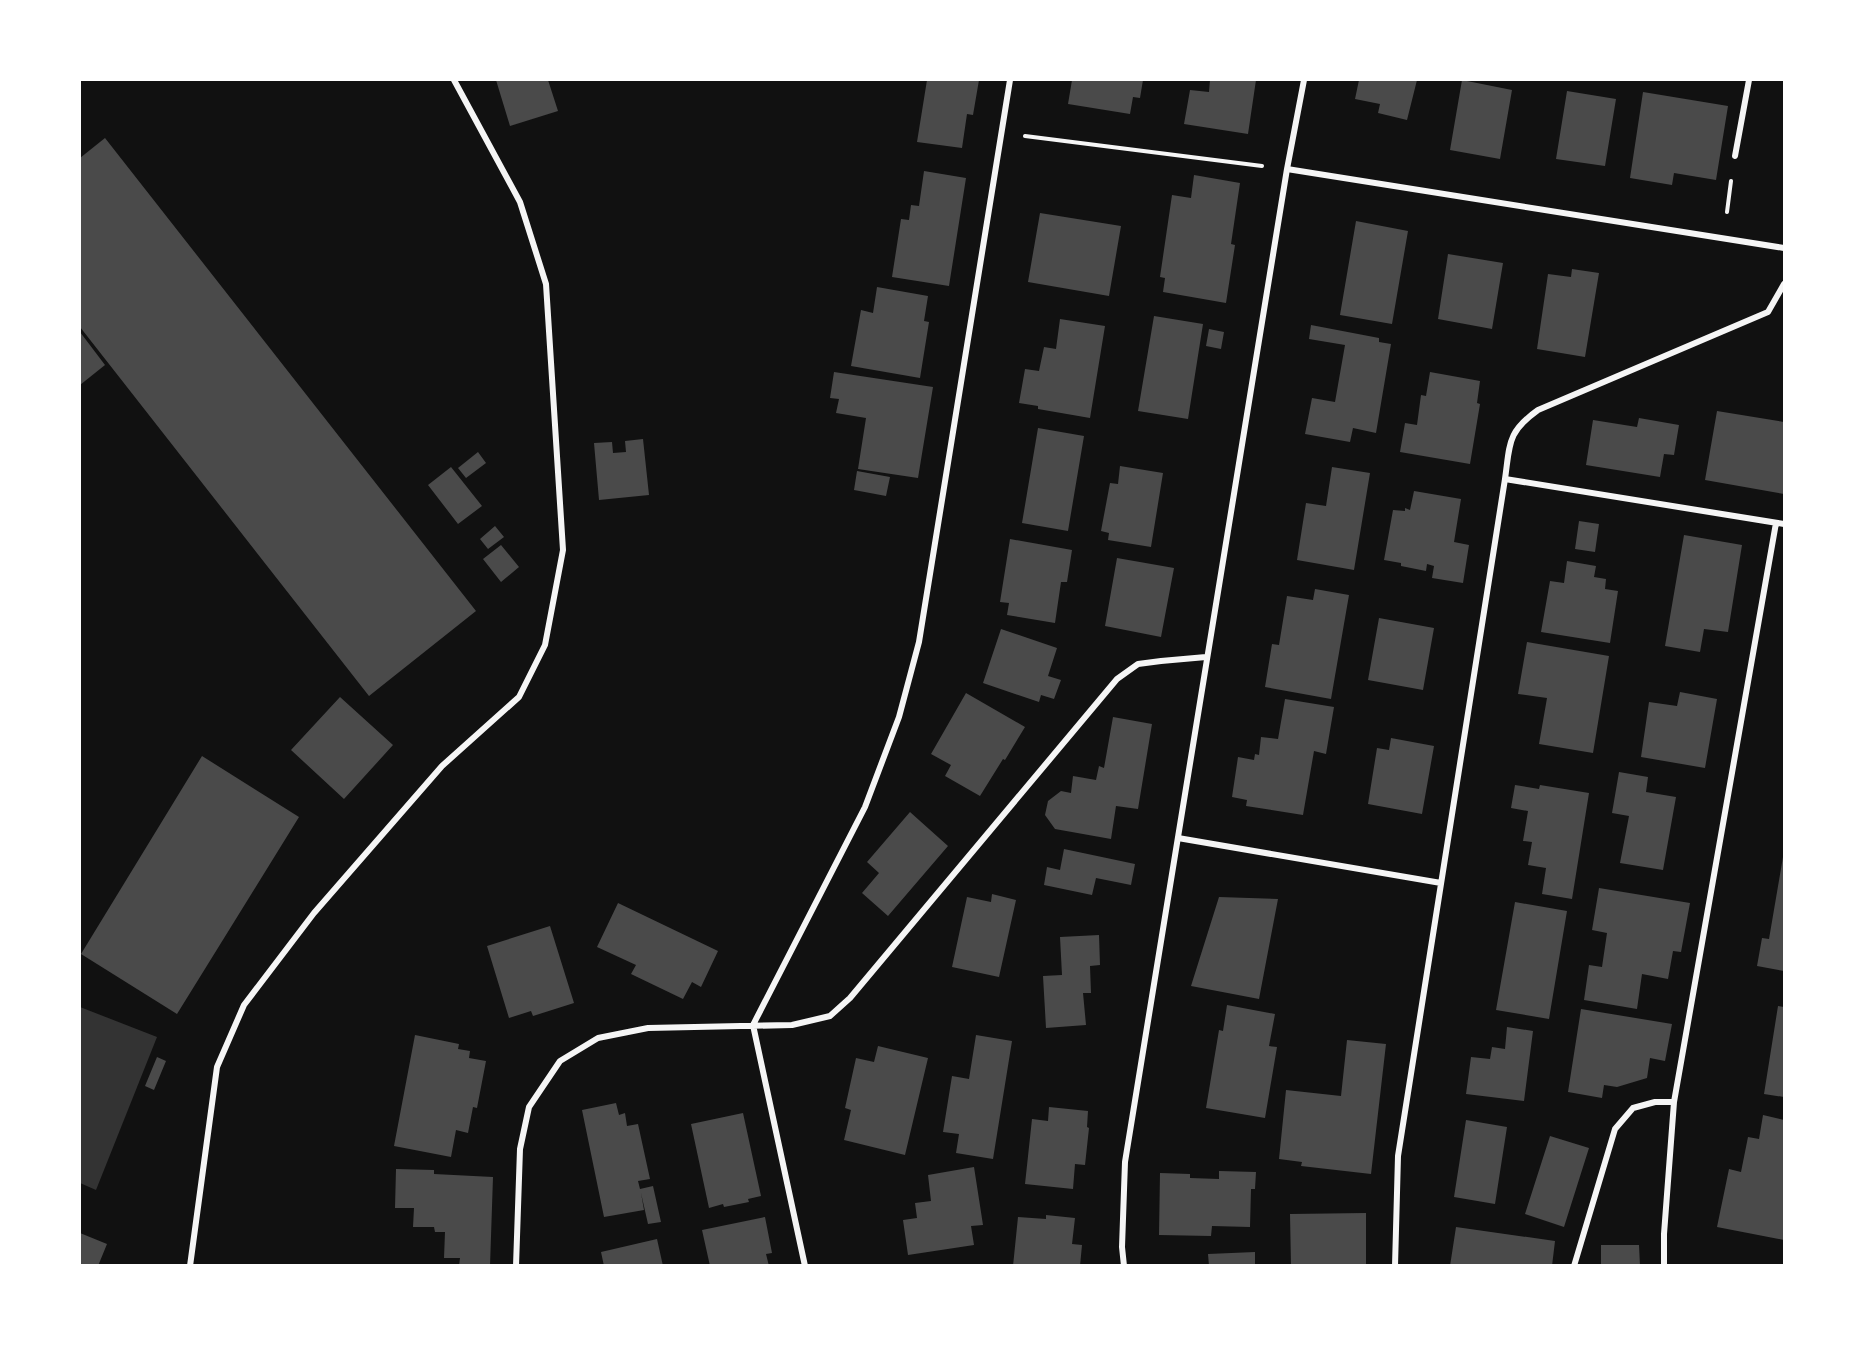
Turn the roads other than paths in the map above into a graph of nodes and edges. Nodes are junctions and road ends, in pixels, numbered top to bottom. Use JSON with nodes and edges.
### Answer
{"nodes":[{"id":1,"x":454,"y":80,"type":"edge"},
{"id":2,"x":1010,"y":80,"type":"edge"},
{"id":3,"x":1304,"y":80,"type":"edge"},
{"id":4,"x":1749,"y":80,"type":"edge"},
{"id":5,"x":1735,"y":156,"type":"road end"},
{"id":6,"x":1287,"y":169,"type":"junction"},
{"id":7,"x":1785,"y":248,"type":"edge"},
{"id":8,"x":1785,"y":284,"type":"edge"},
{"id":9,"x":1505,"y":479,"type":"junction"},
{"id":10,"x":1776,"y":523,"type":"junction"},
{"id":11,"x":1785,"y":524,"type":"edge"},
{"id":12,"x":1206,"y":657,"type":"junction"},
{"id":13,"x":1178,"y":838,"type":"junction"},
{"id":14,"x":1442,"y":883,"type":"junction"},
{"id":15,"x":753,"y":1025,"type":"junction"},
{"id":16,"x":1674,"y":1102,"type":"junction"},
{"id":17,"x":190,"y":1266,"type":"edge"},
{"id":18,"x":516,"y":1266,"type":"edge"},
{"id":19,"x":805,"y":1266,"type":"edge"},
{"id":20,"x":1124,"y":1266,"type":"edge"},
{"id":21,"x":1395,"y":1266,"type":"edge"},
{"id":22,"x":1574,"y":1266,"type":"edge"},
{"id":23,"x":1664,"y":1266,"type":"edge"}],
"edges":[{"from":1,"to":17,"type":"street"},
{"from":2,"to":15,"type":"street"},
{"from":3,"to":6,"type":"street"},
{"from":4,"to":5,"type":"street"},
{"from":6,"to":7,"type":"street"},
{"from":6,"to":12,"type":"street"},
{"from":8,"to":9,"type":"street"},
{"from":9,"to":10,"type":"street"},
{"from":9,"to":14,"type":"street"},
{"from":10,"to":11,"type":"street"},
{"from":10,"to":16,"type":"street"},
{"from":12,"to":13,"type":"street"},
{"from":12,"to":15,"type":"street"},
{"from":13,"to":14,"type":"street"},
{"from":13,"to":20,"type":"street"},
{"from":14,"to":21,"type":"street"},
{"from":15,"to":18,"type":"street"},
{"from":15,"to":19,"type":"street"},
{"from":16,"to":22,"type":"street"},
{"from":16,"to":23,"type":"street"}]}
